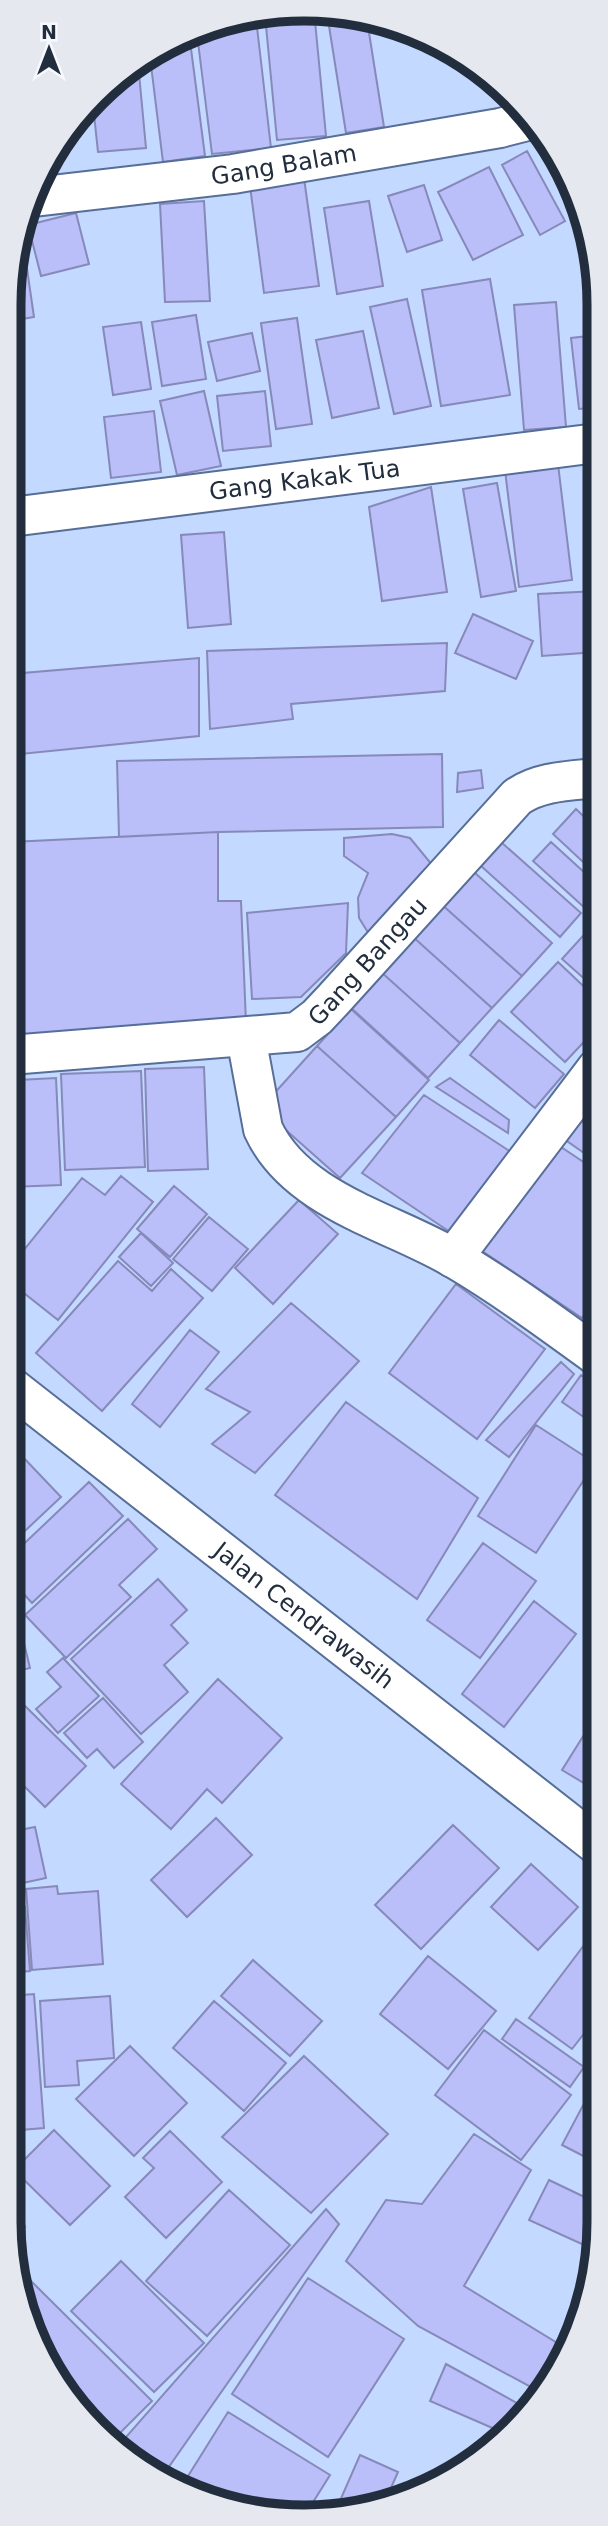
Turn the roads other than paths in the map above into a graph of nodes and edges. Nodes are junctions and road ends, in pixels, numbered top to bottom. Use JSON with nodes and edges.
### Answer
{"nodes":[{"id":1,"x":521,"y":122,"type":"edge"},
{"id":2,"x":43,"y":196,"type":"edge"},
{"id":3,"x":587,"y":444,"type":"edge"},
{"id":4,"x":21,"y":516,"type":"edge"},
{"id":5,"x":587,"y":779,"type":"edge"},
{"id":6,"x":246,"y":1037,"type":"junction"},
{"id":7,"x":21,"y":1054,"type":"edge"},
{"id":8,"x":587,"y":1081,"type":"edge"},
{"id":9,"x":453,"y":1258,"type":"junction"},
{"id":10,"x":587,"y":1349,"type":"edge"},
{"id":11,"x":21,"y":1395,"type":"edge"},
{"id":12,"x":587,"y":1837,"type":"edge"}],
"edges":[{"from":1,"to":2,"type":"street","name":"Gang Balam"},
{"from":3,"to":4,"type":"street","name":"Gang Kakak Tua"},
{"from":5,"to":6,"type":"street","name":"Gang Bangau"},
{"from":6,"to":7,"type":"street","name":"Gang Bangau"},
{"from":6,"to":9,"type":"street"},
{"from":8,"to":9,"type":"street"},
{"from":9,"to":10,"type":"street"},
{"from":11,"to":12,"type":"street","name":"Jalan Cendrawasih"}]}
